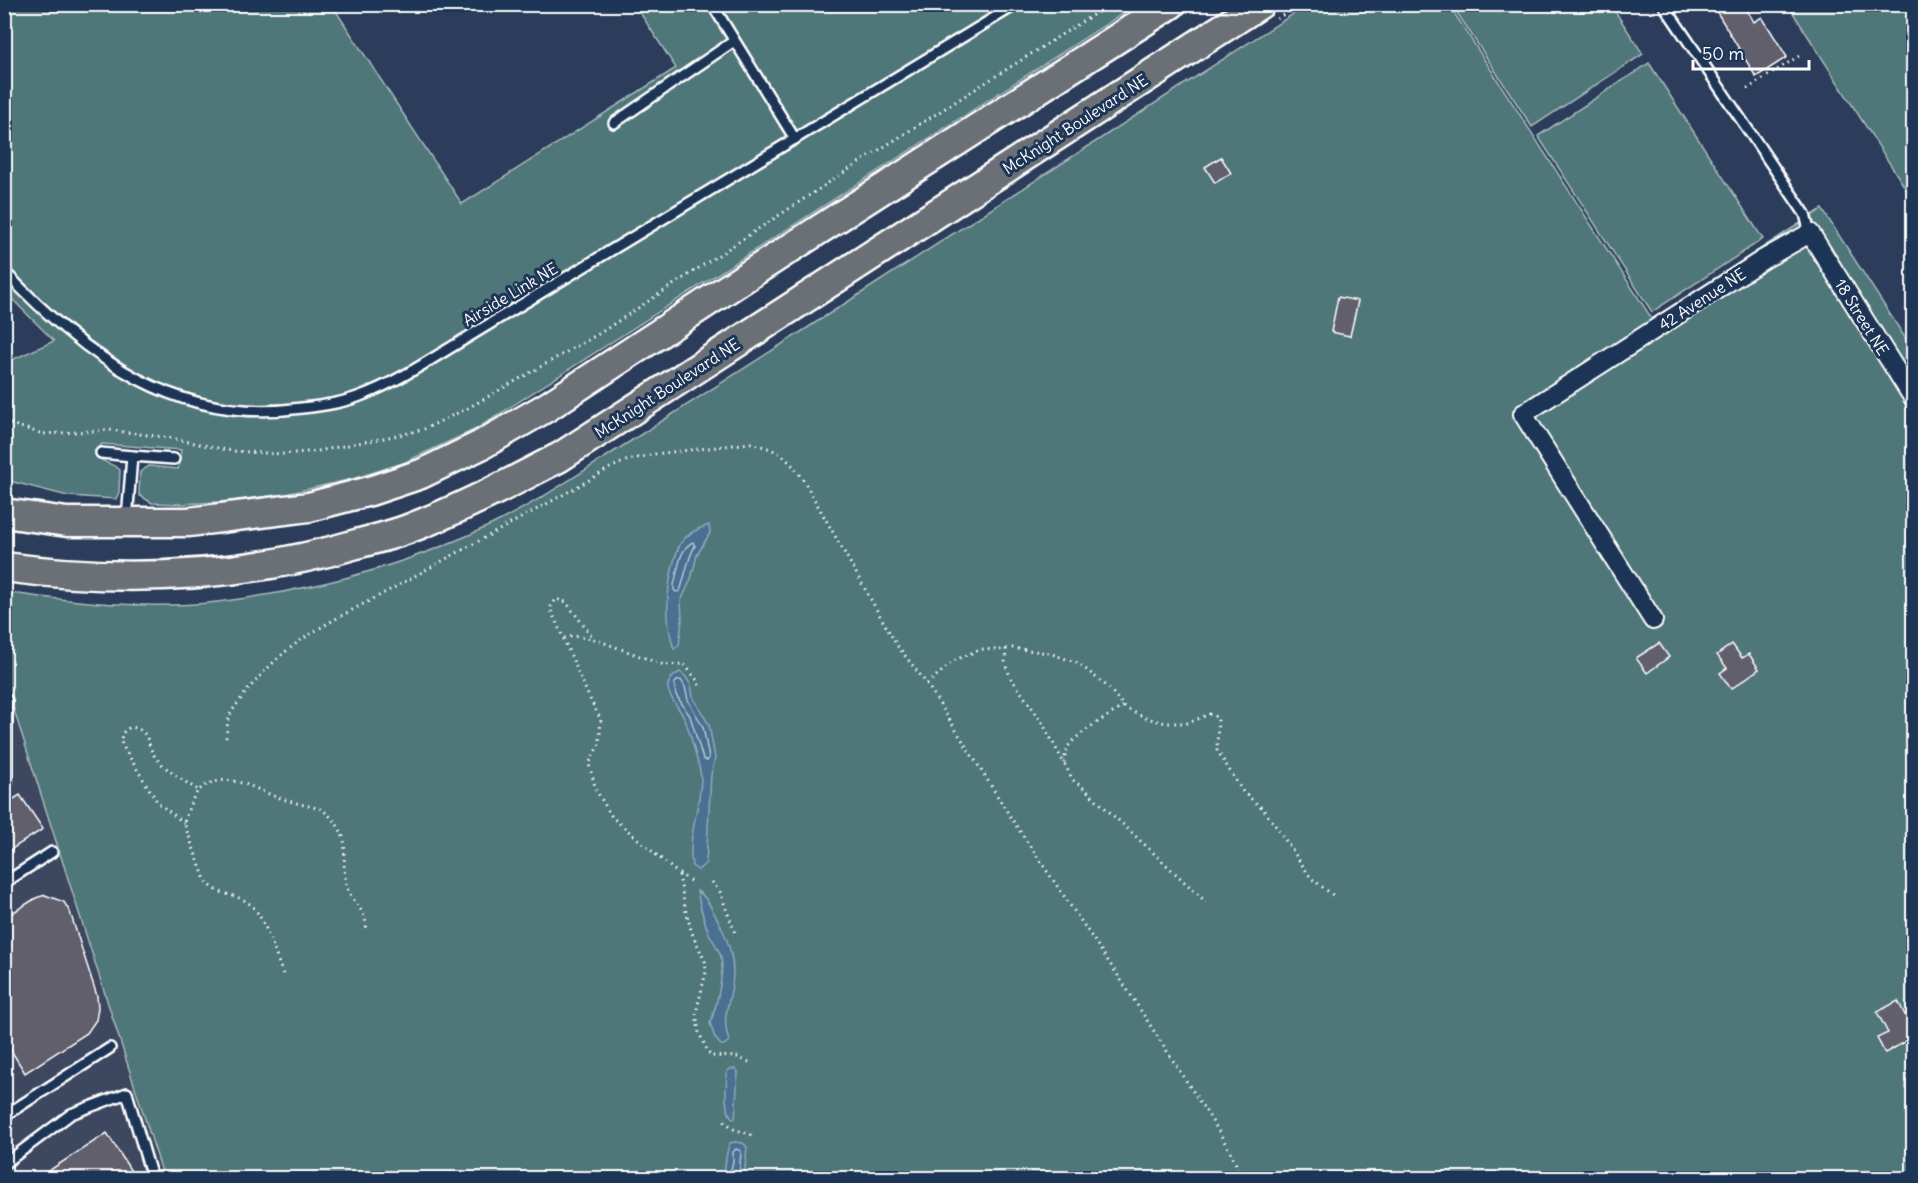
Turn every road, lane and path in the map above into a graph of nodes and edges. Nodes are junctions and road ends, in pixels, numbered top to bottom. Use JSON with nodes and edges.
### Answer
{"nodes":[{"id":1,"x":712,"y":4,"type":"edge"},
{"id":2,"x":1017,"y":4,"type":"edge"},
{"id":3,"x":1110,"y":4,"type":"edge"},
{"id":4,"x":1171,"y":4,"type":"edge"},
{"id":5,"x":1260,"y":4,"type":"edge"},
{"id":6,"x":1663,"y":4,"type":"edge"},
{"id":7,"x":734,"y":41,"type":"junction"},
{"id":8,"x":1802,"y":54,"type":"dead end"},
{"id":9,"x":1747,"y":89,"type":"dead end"},
{"id":10,"x":614,"y":123,"type":"dead end"},
{"id":11,"x":795,"y":140,"type":"junction"},
{"id":12,"x":1810,"y":233,"type":"junction"},
{"id":13,"x":4,"y":271,"type":"edge"},
{"id":14,"x":1914,"y":399,"type":"edge"},
{"id":15,"x":4,"y":422,"type":"edge"},
{"id":16,"x":101,"y":453,"type":"dead end"},
{"id":17,"x":132,"y":456,"type":"junction"},
{"id":18,"x":174,"y":459,"type":"dead end"},
{"id":19,"x":4,"y":498,"type":"edge"},
{"id":20,"x":4,"y":513,"type":"edge"},
{"id":21,"x":67,"y":522,"type":"junction"},
{"id":22,"x":127,"y":523,"type":"junction"},
{"id":23,"x":4,"y":567,"type":"edge"},
{"id":24,"x":1653,"y":620,"type":"dead end"},
{"id":25,"x":564,"y":638,"type":"junction"},
{"id":26,"x":594,"y":639,"type":"junction"},
{"id":27,"x":1006,"y":650,"type":"junction"},
{"id":28,"x":927,"y":684,"type":"junction"},
{"id":29,"x":701,"y":689,"type":"dead end"},
{"id":30,"x":4,"y":696,"type":"edge"},
{"id":31,"x":1124,"y":706,"type":"junction"},
{"id":32,"x":226,"y":738,"type":"dead end"},
{"id":33,"x":1064,"y":765,"type":"junction"},
{"id":34,"x":4,"y":784,"type":"edge"},
{"id":35,"x":198,"y":790,"type":"junction"},
{"id":36,"x":184,"y":823,"type":"junction"},
{"id":37,"x":52,"y":852,"type":"dead end"},
{"id":38,"x":679,"y":874,"type":"junction"},
{"id":39,"x":690,"y":881,"type":"dead end"},
{"id":40,"x":712,"y":882,"type":"dead end"},
{"id":41,"x":4,"y":883,"type":"edge"},
{"id":42,"x":1334,"y":896,"type":"dead end"},
{"id":43,"x":1206,"y":902,"type":"dead end"},
{"id":44,"x":367,"y":930,"type":"dead end"},
{"id":45,"x":735,"y":933,"type":"dead end"},
{"id":46,"x":283,"y":974,"type":"dead end"},
{"id":47,"x":110,"y":1048,"type":"dead end"},
{"id":48,"x":749,"y":1062,"type":"dead end"},
{"id":49,"x":4,"y":1116,"type":"edge"},
{"id":50,"x":724,"y":1121,"type":"dead end"},
{"id":51,"x":752,"y":1135,"type":"dead end"},
{"id":52,"x":4,"y":1164,"type":"edge"},
{"id":53,"x":152,"y":1179,"type":"edge"},
{"id":54,"x":1240,"y":1179,"type":"edge"}],
"edges":[{"from":1,"to":7,"type":"lane"},
{"from":2,"to":11,"type":"lane","name":"Airside Link NE"},
{"from":3,"to":15,"type":"path"},
{"from":4,"to":22,"type":"main road"},
{"from":5,"to":23,"type":"main road","name":"McKnight Boulevard NE"},
{"from":6,"to":12,"type":"lane"},
{"from":7,"to":10,"type":"lane"},
{"from":7,"to":11,"type":"lane"},
{"from":8,"to":9,"type":"path"},
{"from":11,"to":13,"type":"lane","name":"Airside Link NE"},
{"from":12,"to":14,"type":"street","name":"18 Street NE"},
{"from":12,"to":24,"type":"street","name":"42 Avenue NE"},
{"from":16,"to":17,"type":"lane"},
{"from":17,"to":18,"type":"lane"},
{"from":17,"to":22,"type":"lane"},
{"from":19,"to":21,"type":"main road"},
{"from":20,"to":21,"type":"main road"},
{"from":21,"to":22,"type":"main road"},
{"from":25,"to":26,"type":"path"},
{"from":25,"to":26,"type":"path"},
{"from":25,"to":38,"type":"path"},
{"from":26,"to":29,"type":"path"},
{"from":27,"to":28,"type":"path"},
{"from":27,"to":31,"type":"path"},
{"from":27,"to":33,"type":"path"},
{"from":28,"to":32,"type":"path"},
{"from":28,"to":54,"type":"path"},
{"from":30,"to":34,"type":"lane"},
{"from":31,"to":33,"type":"path"},
{"from":31,"to":42,"type":"path"},
{"from":33,"to":43,"type":"path"},
{"from":35,"to":36,"type":"path"},
{"from":35,"to":36,"type":"path"},
{"from":35,"to":44,"type":"path"},
{"from":36,"to":46,"type":"path"},
{"from":37,"to":41,"type":"lane"},
{"from":38,"to":39,"type":"path"},
{"from":38,"to":48,"type":"path"},
{"from":40,"to":45,"type":"path"},
{"from":47,"to":49,"type":"lane"},
{"from":50,"to":51,"type":"path"},
{"from":52,"to":53,"type":"lane"}]}
